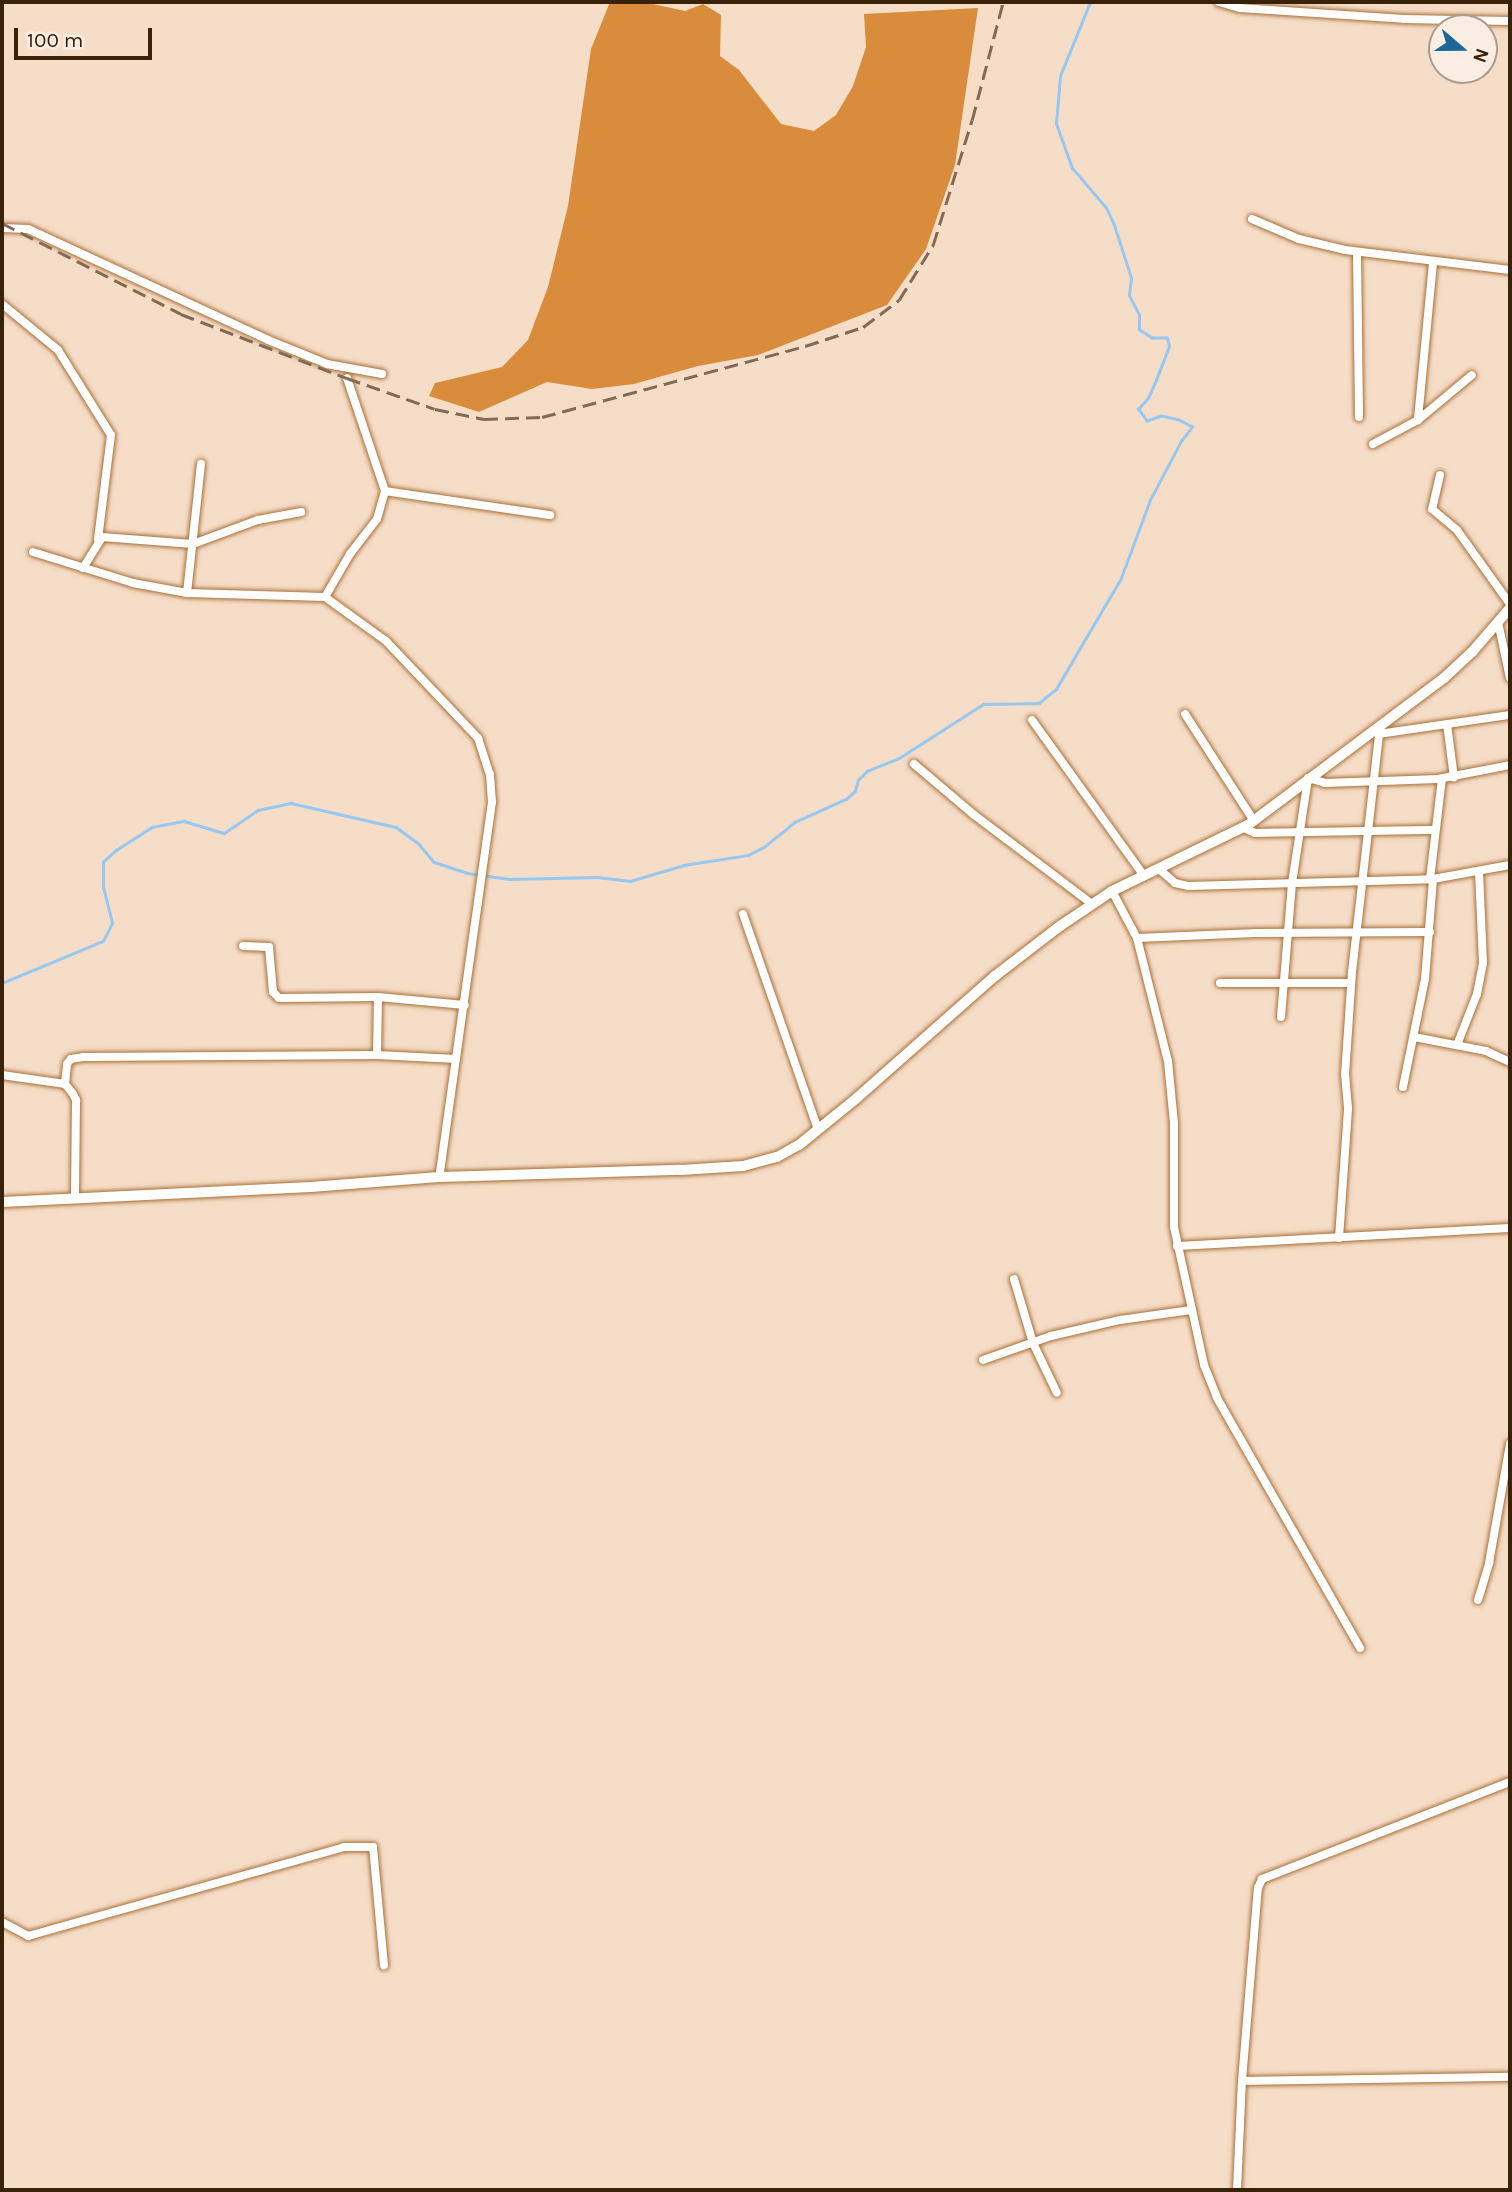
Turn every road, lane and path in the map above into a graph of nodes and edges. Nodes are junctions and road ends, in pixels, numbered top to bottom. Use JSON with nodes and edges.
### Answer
{"nodes":[{"id":1,"x":1219,"y":2,"type":"edge"},
{"id":2,"x":1510,"y":21,"type":"edge"},
{"id":3,"x":1252,"y":219,"type":"dead end"},
{"id":4,"x":2,"y":228,"type":"edge"},
{"id":5,"x":1357,"y":252,"type":"junction"},
{"id":6,"x":1433,"y":263,"type":"junction"},
{"id":7,"x":1510,"y":270,"type":"edge"},
{"id":8,"x":2,"y":304,"type":"edge"},
{"id":9,"x":382,"y":374,"type":"dead end"},
{"id":10,"x":1472,"y":375,"type":"dead end"},
{"id":11,"x":347,"y":378,"type":"dead end"},
{"id":12,"x":1359,"y":417,"type":"dead end"},
{"id":13,"x":1418,"y":420,"type":"junction"},
{"id":14,"x":1373,"y":444,"type":"dead end"},
{"id":15,"x":201,"y":464,"type":"dead end"},
{"id":16,"x":1440,"y":475,"type":"dead end"},
{"id":17,"x":385,"y":491,"type":"junction"},
{"id":18,"x":301,"y":512,"type":"dead end"},
{"id":19,"x":550,"y":515,"type":"dead end"},
{"id":20,"x":98,"y":539,"type":"junction"},
{"id":21,"x":193,"y":544,"type":"junction"},
{"id":22,"x":33,"y":552,"type":"dead end"},
{"id":23,"x":83,"y":568,"type":"junction"},
{"id":24,"x":187,"y":593,"type":"junction"},
{"id":25,"x":325,"y":597,"type":"junction"},
{"id":26,"x":1510,"y":606,"type":"edge"},
{"id":27,"x":1498,"y":622,"type":"junction"},
{"id":28,"x":1510,"y":678,"type":"edge"},
{"id":29,"x":1185,"y":714,"type":"dead end"},
{"id":30,"x":1510,"y":715,"type":"edge"},
{"id":31,"x":1032,"y":720,"type":"dead end"},
{"id":32,"x":1447,"y":724,"type":"junction"},
{"id":33,"x":1380,"y":730,"type":"junction"},
{"id":34,"x":914,"y":764,"type":"dead end"},
{"id":35,"x":1510,"y":765,"type":"edge"},
{"id":36,"x":1308,"y":778,"type":"junction"},
{"id":37,"x":1454,"y":778,"type":"junction"},
{"id":38,"x":1442,"y":779,"type":"junction"},
{"id":39,"x":1375,"y":782,"type":"junction"},
{"id":40,"x":1249,"y":824,"type":"junction"},
{"id":41,"x":1435,"y":830,"type":"junction"},
{"id":42,"x":1302,"y":832,"type":"junction"},
{"id":43,"x":1368,"y":832,"type":"junction"},
{"id":44,"x":1510,"y":864,"type":"edge"},
{"id":45,"x":1158,"y":869,"type":"junction"},
{"id":46,"x":1479,"y":871,"type":"junction"},
{"id":47,"x":1144,"y":876,"type":"junction"},
{"id":48,"x":1431,"y":879,"type":"junction"},
{"id":49,"x":1361,"y":882,"type":"junction"},
{"id":50,"x":1292,"y":883,"type":"junction"},
{"id":51,"x":1112,"y":891,"type":"junction"},
{"id":52,"x":1092,"y":904,"type":"junction"},
{"id":53,"x":743,"y":914,"type":"dead end"},
{"id":54,"x":1356,"y":931,"type":"junction"},
{"id":55,"x":1287,"y":932,"type":"junction"},
{"id":56,"x":1430,"y":932,"type":"junction"},
{"id":57,"x":1137,"y":938,"type":"junction"},
{"id":58,"x":243,"y":946,"type":"dead end"},
{"id":59,"x":1351,"y":983,"type":"junction"},
{"id":60,"x":1220,"y":984,"type":"dead end"},
{"id":61,"x":1283,"y":984,"type":"junction"},
{"id":62,"x":378,"y":997,"type":"junction"},
{"id":63,"x":465,"y":1005,"type":"junction"},
{"id":64,"x":1281,"y":1017,"type":"dead end"},
{"id":65,"x":1414,"y":1037,"type":"junction"},
{"id":66,"x":1457,"y":1045,"type":"junction"},
{"id":67,"x":377,"y":1055,"type":"junction"},
{"id":68,"x":456,"y":1059,"type":"junction"},
{"id":69,"x":1510,"y":1062,"type":"edge"},
{"id":70,"x":2,"y":1075,"type":"edge"},
{"id":71,"x":65,"y":1084,"type":"junction"},
{"id":72,"x":1403,"y":1087,"type":"dead end"},
{"id":73,"x":818,"y":1129,"type":"junction"},
{"id":74,"x":439,"y":1177,"type":"junction"},
{"id":75,"x":75,"y":1199,"type":"junction"},
{"id":76,"x":2,"y":1202,"type":"edge"},
{"id":77,"x":1510,"y":1228,"type":"edge"},
{"id":78,"x":1339,"y":1238,"type":"junction"},
{"id":79,"x":1177,"y":1246,"type":"junction"},
{"id":80,"x":1014,"y":1279,"type":"dead end"},
{"id":81,"x":1191,"y":1310,"type":"junction"},
{"id":82,"x":1033,"y":1343,"type":"junction"},
{"id":83,"x":982,"y":1360,"type":"dead end"},
{"id":84,"x":1057,"y":1393,"type":"dead end"},
{"id":85,"x":1510,"y":1444,"type":"edge"},
{"id":86,"x":1478,"y":1600,"type":"dead end"},
{"id":87,"x":1360,"y":1648,"type":"dead end"},
{"id":88,"x":1510,"y":1782,"type":"edge"},
{"id":89,"x":2,"y":1922,"type":"edge"},
{"id":90,"x":384,"y":1965,"type":"dead end"},
{"id":91,"x":1510,"y":2077,"type":"edge"},
{"id":92,"x":1242,"y":2081,"type":"junction"},
{"id":93,"x":1237,"y":2190,"type":"edge"}],
"edges":[{"from":1,"to":2,"type":"street"},
{"from":3,"to":5,"type":"street"},
{"from":4,"to":9,"type":"street"},
{"from":5,"to":6,"type":"street"},
{"from":5,"to":12,"type":"street"},
{"from":6,"to":7,"type":"street"},
{"from":6,"to":13,"type":"street"},
{"from":8,"to":20,"type":"street"},
{"from":10,"to":13,"type":"street"},
{"from":11,"to":17,"type":"street"},
{"from":13,"to":14,"type":"street"},
{"from":15,"to":21,"type":"street"},
{"from":16,"to":26,"type":"street"},
{"from":17,"to":19,"type":"street"},
{"from":17,"to":25,"type":"street"},
{"from":18,"to":21,"type":"street"},
{"from":20,"to":21,"type":"street"},
{"from":20,"to":23,"type":"street"},
{"from":21,"to":24,"type":"street"},
{"from":22,"to":23,"type":"street"},
{"from":23,"to":24,"type":"street"},
{"from":24,"to":25,"type":"street"},
{"from":25,"to":63,"type":"street"},
{"from":26,"to":27,"type":"main road"},
{"from":27,"to":28,"type":"street"},
{"from":27,"to":33,"type":"main road"},
{"from":29,"to":40,"type":"street"},
{"from":30,"to":32,"type":"street"},
{"from":31,"to":47,"type":"street"},
{"from":32,"to":33,"type":"street"},
{"from":32,"to":37,"type":"street"},
{"from":33,"to":36,"type":"main road"},
{"from":33,"to":39,"type":"street"},
{"from":34,"to":52,"type":"street"},
{"from":35,"to":37,"type":"street"},
{"from":36,"to":39,"type":"street"},
{"from":36,"to":40,"type":"main road"},
{"from":36,"to":42,"type":"street"},
{"from":37,"to":38,"type":"street"},
{"from":38,"to":39,"type":"street"},
{"from":38,"to":41,"type":"street"},
{"from":39,"to":43,"type":"street"},
{"from":40,"to":42,"type":"street"},
{"from":40,"to":45,"type":"main road"},
{"from":41,"to":43,"type":"street"},
{"from":41,"to":48,"type":"street"},
{"from":42,"to":43,"type":"street"},
{"from":42,"to":50,"type":"street"},
{"from":43,"to":49,"type":"street"},
{"from":44,"to":46,"type":"street"},
{"from":45,"to":47,"type":"main road"},
{"from":45,"to":50,"type":"street"},
{"from":46,"to":48,"type":"street"},
{"from":46,"to":66,"type":"street"},
{"from":47,"to":51,"type":"main road"},
{"from":48,"to":49,"type":"street"},
{"from":48,"to":56,"type":"street"},
{"from":49,"to":50,"type":"street"},
{"from":49,"to":54,"type":"street"},
{"from":50,"to":55,"type":"street"},
{"from":51,"to":52,"type":"main road"},
{"from":51,"to":57,"type":"street"},
{"from":52,"to":73,"type":"main road"},
{"from":53,"to":73,"type":"street"},
{"from":54,"to":55,"type":"street"},
{"from":54,"to":56,"type":"street"},
{"from":54,"to":59,"type":"street"},
{"from":55,"to":57,"type":"street"},
{"from":55,"to":61,"type":"street"},
{"from":56,"to":65,"type":"street"},
{"from":57,"to":79,"type":"street"},
{"from":58,"to":62,"type":"street"},
{"from":59,"to":61,"type":"street"},
{"from":59,"to":78,"type":"street"},
{"from":60,"to":61,"type":"street"},
{"from":61,"to":64,"type":"street"},
{"from":62,"to":63,"type":"street"},
{"from":62,"to":67,"type":"street"},
{"from":63,"to":68,"type":"street"},
{"from":65,"to":66,"type":"street"},
{"from":65,"to":72,"type":"street"},
{"from":66,"to":69,"type":"street"},
{"from":67,"to":68,"type":"street"},
{"from":67,"to":71,"type":"street"},
{"from":68,"to":74,"type":"street"},
{"from":70,"to":71,"type":"street"},
{"from":71,"to":75,"type":"street"},
{"from":73,"to":74,"type":"main road"},
{"from":74,"to":75,"type":"main road"},
{"from":75,"to":76,"type":"main road"},
{"from":77,"to":78,"type":"street"},
{"from":78,"to":79,"type":"street"},
{"from":79,"to":81,"type":"street"},
{"from":80,"to":82,"type":"street"},
{"from":81,"to":82,"type":"street"},
{"from":81,"to":87,"type":"street"},
{"from":82,"to":83,"type":"street"},
{"from":82,"to":84,"type":"street"},
{"from":85,"to":86,"type":"street"},
{"from":88,"to":92,"type":"street"},
{"from":89,"to":90,"type":"street"},
{"from":91,"to":92,"type":"street"},
{"from":92,"to":93,"type":"street"}]}
